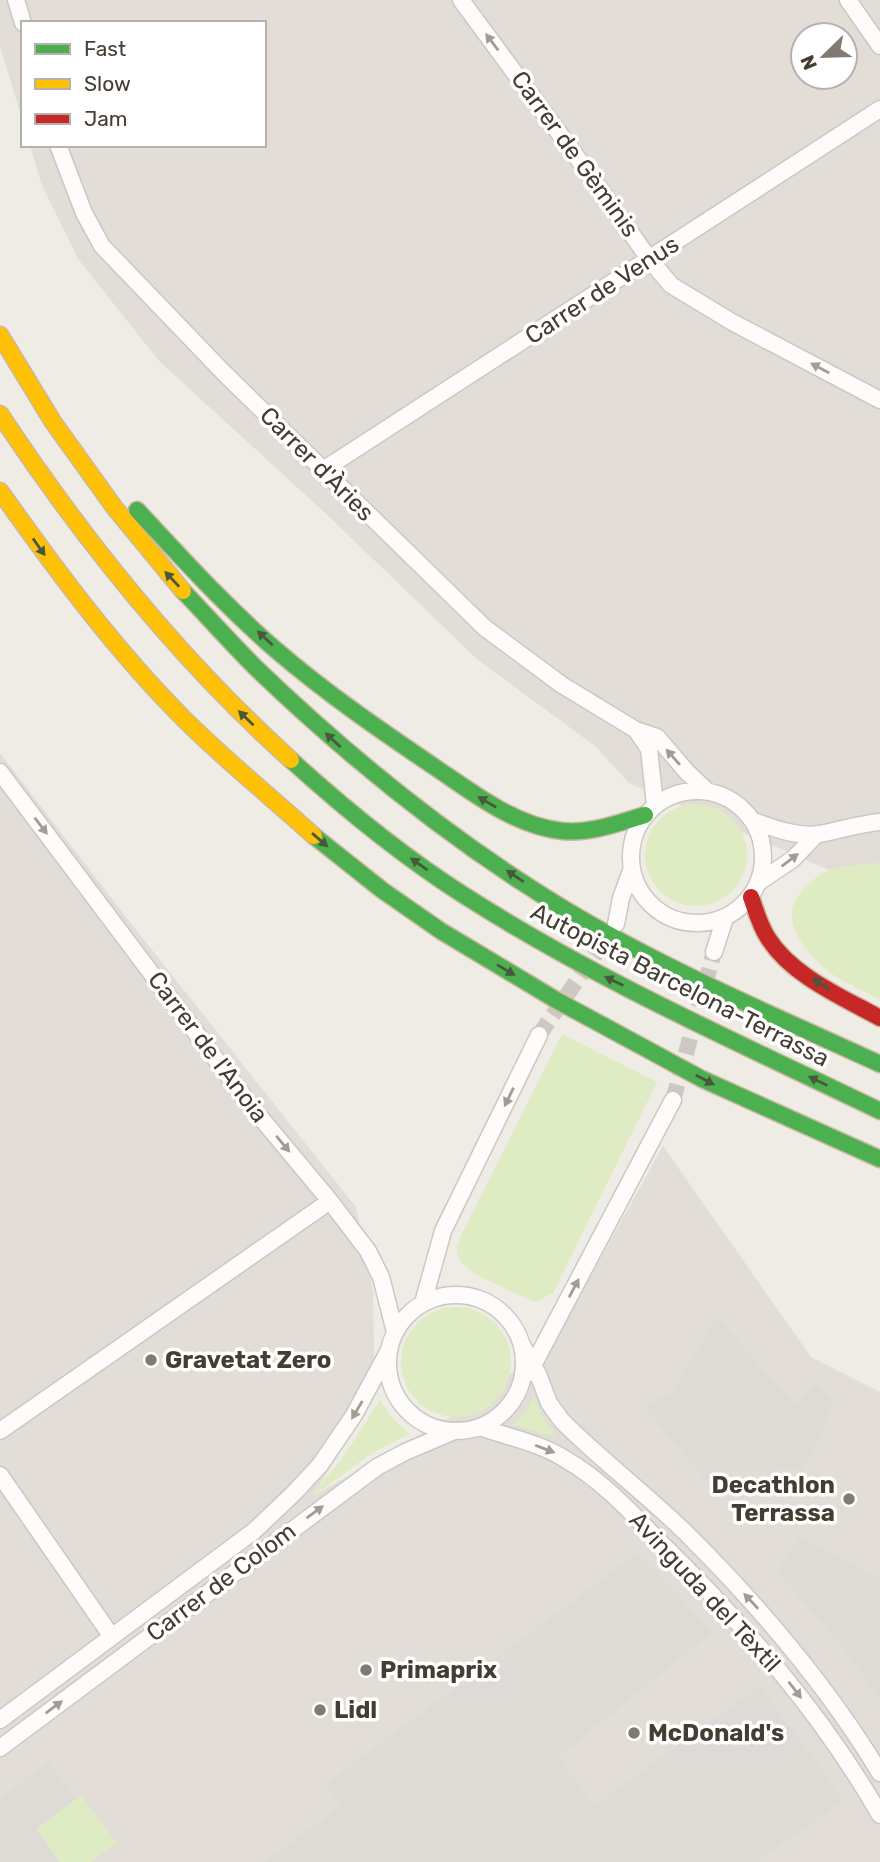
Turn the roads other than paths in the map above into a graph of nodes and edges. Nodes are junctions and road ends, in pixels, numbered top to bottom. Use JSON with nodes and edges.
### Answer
{"nodes":[{"id":1,"x":16,"y":0,"type":"edge"},
{"id":2,"x":461,"y":0,"type":"edge"},
{"id":3,"x":848,"y":0,"type":"edge"},
{"id":4,"x":22,"y":21,"type":"edge"},
{"id":5,"x":880,"y":46,"type":"edge"},
{"id":6,"x":880,"y":109,"type":"edge"},
{"id":7,"x":59,"y":147,"type":"edge"},
{"id":8,"x":650,"y":260,"type":"junction"},
{"id":9,"x":3,"y":329,"type":"edge"},
{"id":10,"x":880,"y":400,"type":"edge"},
{"id":11,"x":0,"y":414,"type":"edge"},
{"id":12,"x":323,"y":471,"type":"junction"},
{"id":13,"x":0,"y":491,"type":"edge"},
{"id":14,"x":636,"y":730,"type":"junction"},
{"id":15,"x":0,"y":772,"type":"edge"},
{"id":16,"x":707,"y":791,"type":"junction"},
{"id":17,"x":650,"y":810,"type":"junction"},
{"id":18,"x":754,"y":821,"type":"junction"},
{"id":19,"x":880,"y":822,"type":"edge"},
{"id":20,"x":817,"y":834,"type":"junction"},
{"id":21,"x":632,"y":868,"type":"junction"},
{"id":22,"x":755,"y":890,"type":"junction"},
{"id":23,"x":725,"y":918,"type":"junction"},
{"id":24,"x":616,"y":924,"type":"tunnel mouth"},
{"id":25,"x":714,"y":952,"type":"tunnel mouth"},
{"id":26,"x":880,"y":1018,"type":"edge"},
{"id":27,"x":539,"y":1035,"type":"tunnel mouth"},
{"id":28,"x":880,"y":1064,"type":"edge"},
{"id":29,"x":673,"y":1100,"type":"tunnel mouth"},
{"id":30,"x":880,"y":1111,"type":"edge"},
{"id":31,"x":880,"y":1159,"type":"edge"},
{"id":32,"x":330,"y":1201,"type":"junction"},
{"id":33,"x":423,"y":1303,"type":"junction"},
{"id":34,"x":395,"y":1332,"type":"junction"},
{"id":35,"x":522,"y":1345,"type":"junction"},
{"id":36,"x":542,"y":1348,"type":"junction"},
{"id":37,"x":389,"y":1350,"type":"junction"},
{"id":38,"x":533,"y":1366,"type":"junction"},
{"id":39,"x":520,"y":1387,"type":"junction"},
{"id":40,"x":557,"y":1414,"type":"junction"},
{"id":41,"x":480,"y":1427,"type":"junction"},
{"id":42,"x":0,"y":1431,"type":"edge"},
{"id":43,"x":452,"y":1432,"type":"junction"},
{"id":44,"x":0,"y":1475,"type":"edge"},
{"id":45,"x":112,"y":1637,"type":"junction"},
{"id":46,"x":0,"y":1720,"type":"edge"},
{"id":47,"x":0,"y":1748,"type":"edge"},
{"id":48,"x":880,"y":1773,"type":"edge"},
{"id":49,"x":880,"y":1815,"type":"edge"}],
"edges":[{"from":1,"to":4,"type":"street"},
{"from":8,"to":2,"type":"street","name":"Carrer de Gèminis","one_way":true},
{"from":3,"to":5,"type":"street"},
{"from":6,"to":8,"type":"street","name":"Carrer de Venus"},
{"from":7,"to":12,"type":"street","name":"Carrer d'Àries"},
{"from":10,"to":8,"type":"street","name":"Carrer de Gèminis","one_way":true},
{"from":8,"to":12,"type":"street","name":"Carrer de Venus"},
{"from":17,"to":9,"type":"highway","one_way":true},
{"from":28,"to":9,"type":"highway","one_way":true},
{"from":30,"to":11,"type":"highway","name":"Autopista Barcelona-Terrassa","one_way":true},
{"from":12,"to":14,"type":"street","name":"Carrer d'Àries"},
{"from":13,"to":31,"type":"highway","one_way":true},
{"from":16,"to":14,"type":"street","name":"Carrer d'Àries","one_way":true},
{"from":14,"to":17,"type":"street"},
{"from":15,"to":32,"type":"street","name":"Carrer de l'Anoia","one_way":true},
{"from":16,"to":17,"type":"street"},
{"from":16,"to":18,"type":"street"},
{"from":17,"to":21,"type":"street"},
{"from":18,"to":20,"type":"street"},
{"from":18,"to":22,"type":"street"},
{"from":19,"to":20,"type":"street"},
{"from":22,"to":20,"type":"street","one_way":true},
{"from":21,"to":23,"type":"street"},
{"from":21,"to":24,"type":"street"},
{"from":22,"to":23,"type":"street"},
{"from":26,"to":22,"type":"highway","one_way":true},
{"from":23,"to":25,"type":"street"},
{"from":27,"to":33,"type":"street","one_way":true},
{"from":36,"to":29,"type":"street","one_way":true},
{"from":32,"to":34,"type":"street","name":"Carrer de l'Anoia"},
{"from":32,"to":42,"type":"street"},
{"from":33,"to":34,"type":"street"},
{"from":33,"to":35,"type":"street"},
{"from":34,"to":37,"type":"street"},
{"from":35,"to":38,"type":"street","name":"Avinguda del Tèxtil"},
{"from":35,"to":39,"type":"street"},
{"from":36,"to":38,"type":"street"},
{"from":36,"to":40,"type":"street"},
{"from":37,"to":43,"type":"street"},
{"from":37,"to":45,"type":"street","name":"Carrer de Colom","one_way":true},
{"from":38,"to":39,"type":"street"},
{"from":38,"to":40,"type":"street","name":"Avinguda del Tèxtil"},
{"from":39,"to":41,"type":"street"},
{"from":48,"to":40,"type":"street","name":"Avinguda del Tèxtil","one_way":true},
{"from":41,"to":43,"type":"street"},
{"from":41,"to":49,"type":"street","name":"Avinguda del Tèxtil","one_way":true},
{"from":47,"to":43,"type":"street","name":"Carrer de Colom","one_way":true},
{"from":44,"to":45,"type":"street"},
{"from":45,"to":46,"type":"street","name":"Carrer de Colom"}]}
